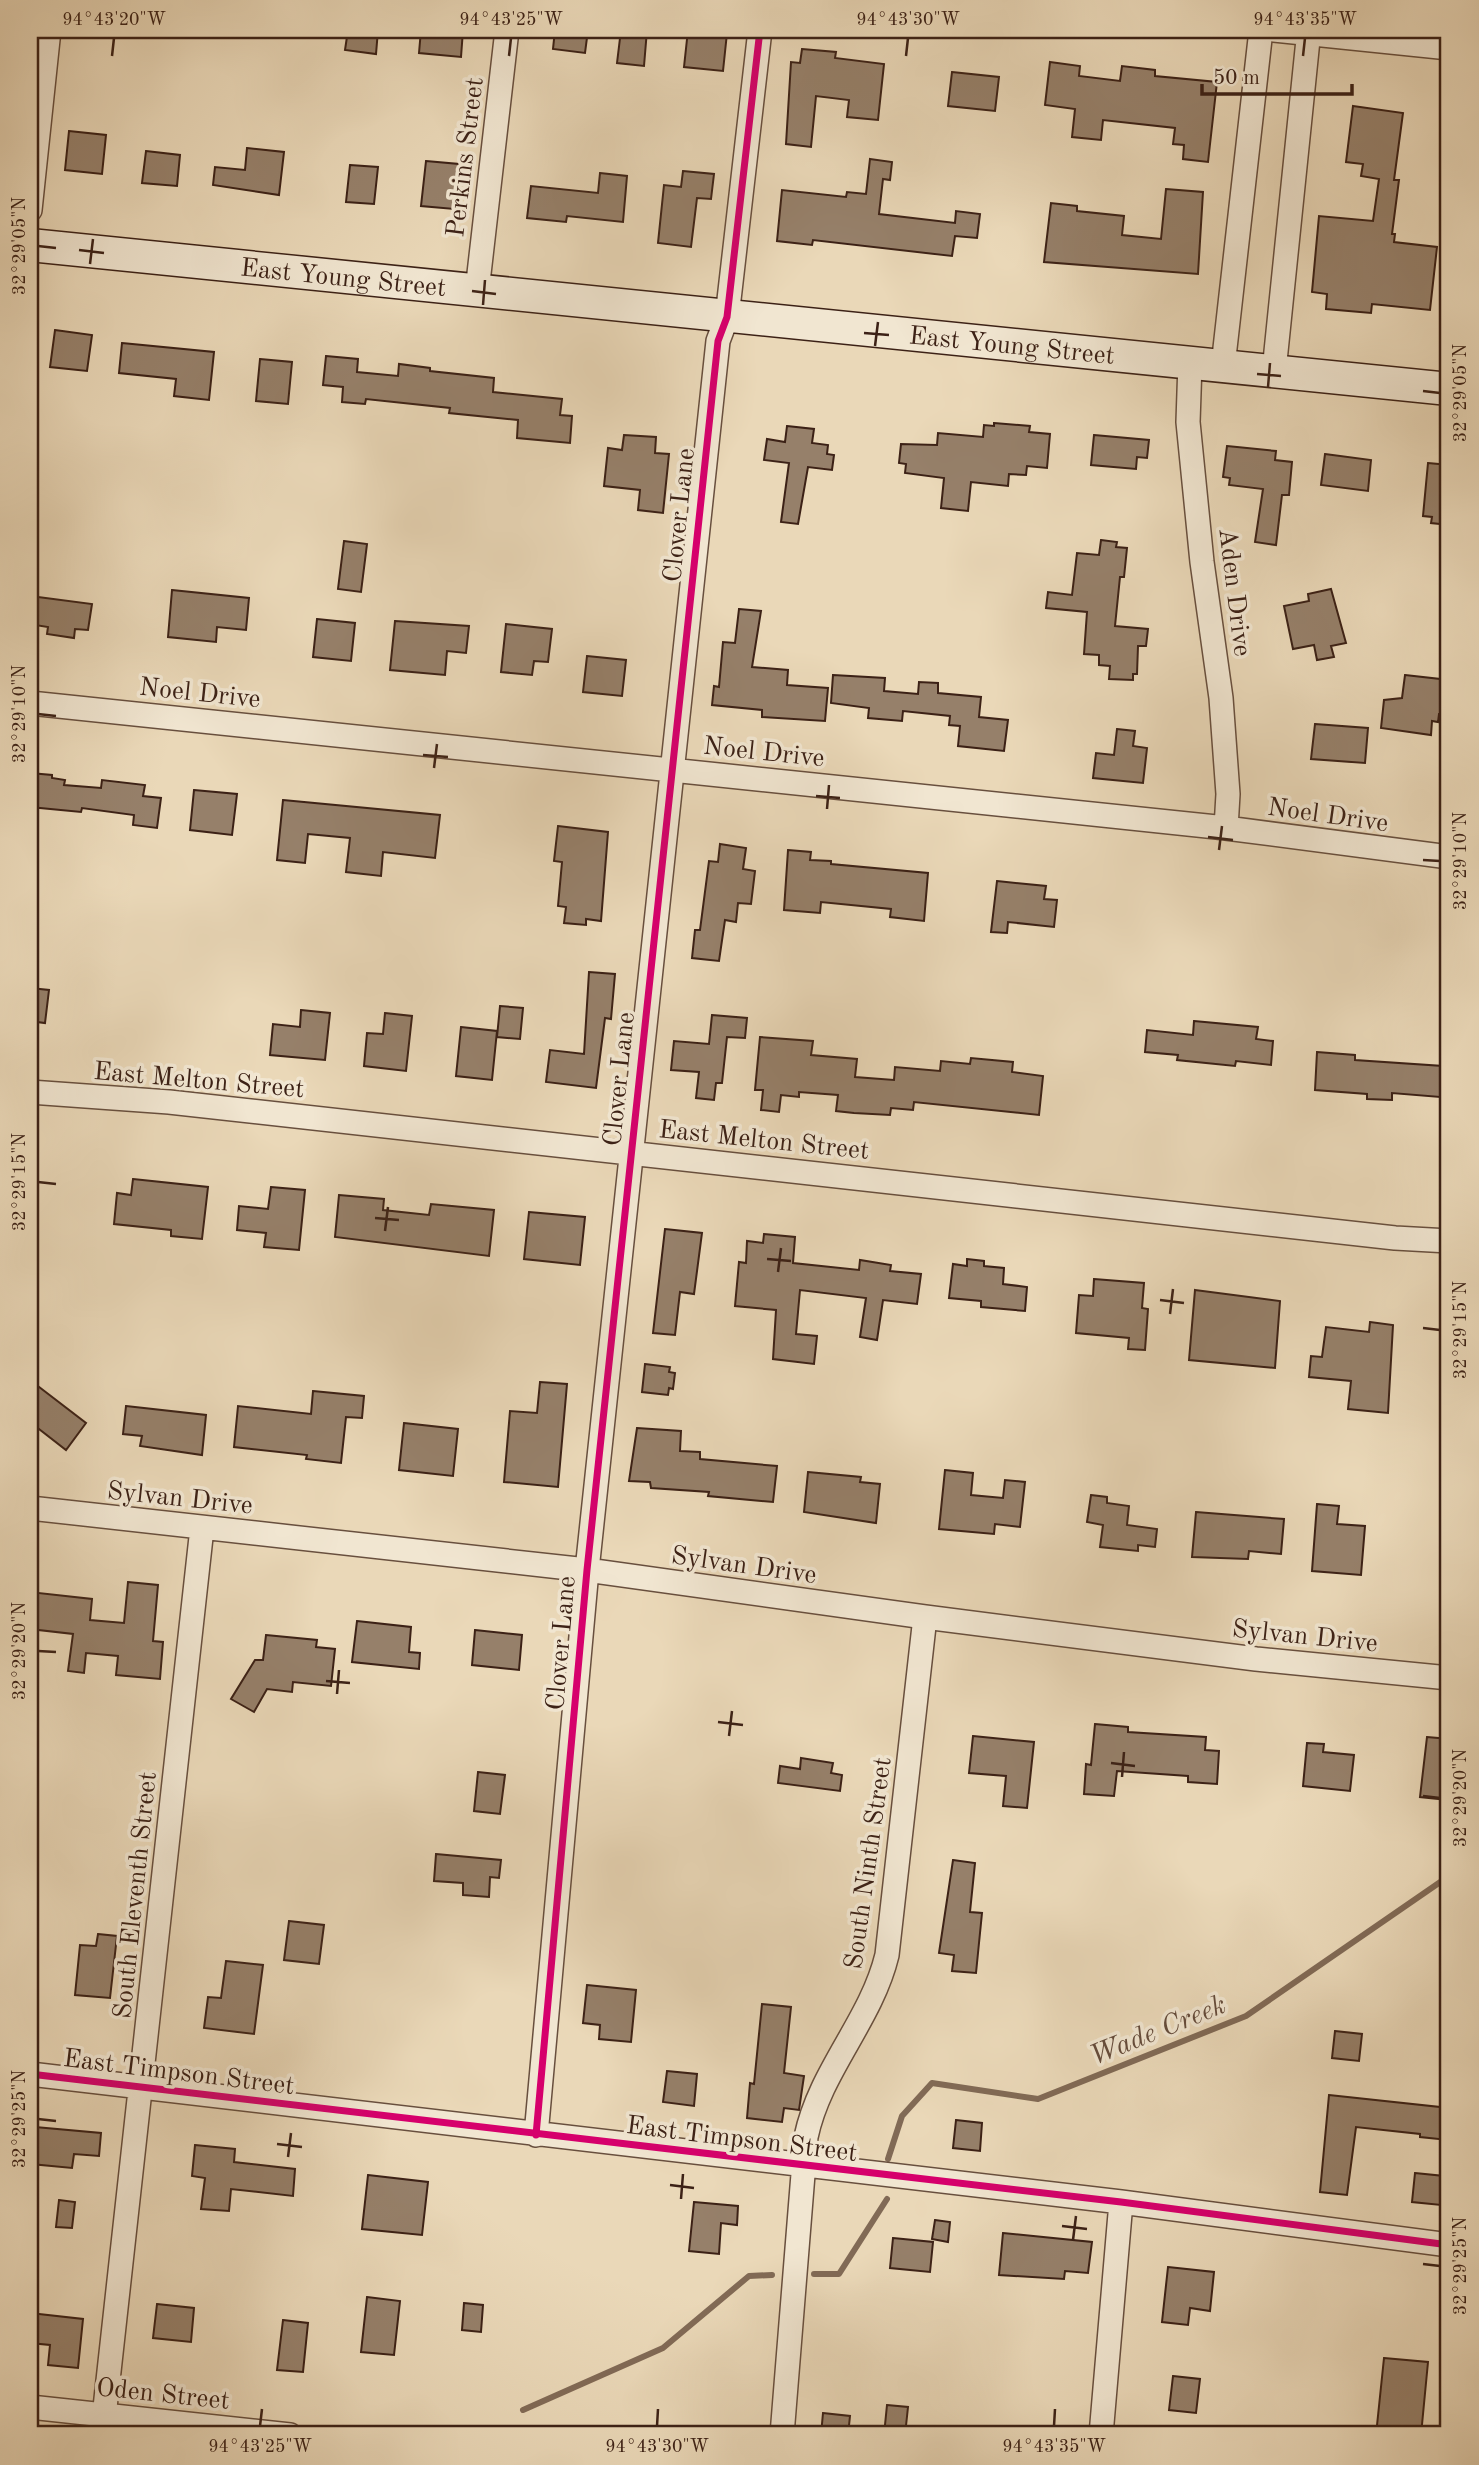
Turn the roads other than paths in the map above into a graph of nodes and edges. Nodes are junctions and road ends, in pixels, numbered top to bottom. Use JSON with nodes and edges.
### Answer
{"nodes":[{"id":1,"x":48,"y":30,"type":"edge"},
{"id":2,"x":507,"y":30,"type":"edge"},
{"id":3,"x":760,"y":30,"type":"edge"},
{"id":4,"x":1261,"y":30,"type":"edge"},
{"id":5,"x":1274,"y":30,"type":"edge"},
{"id":6,"x":1309,"y":32,"type":"edge"},
{"id":7,"x":1449,"y":48,"type":"edge"},
{"id":8,"x":30,"y":210,"type":"edge"},
{"id":9,"x":30,"y":245,"type":"edge"},
{"id":10,"x":477,"y":291,"type":"junction"},
{"id":11,"x":727,"y":317,"type":"junction"},
{"id":12,"x":1190,"y":363,"type":"junction"},
{"id":13,"x":1223,"y":366,"type":"junction"},
{"id":14,"x":1274,"y":371,"type":"junction"},
{"id":15,"x":1449,"y":389,"type":"edge"},
{"id":16,"x":30,"y":703,"type":"edge"},
{"id":17,"x":673,"y":770,"type":"junction"},
{"id":18,"x":1226,"y":828,"type":"junction"},
{"id":19,"x":1449,"y":857,"type":"edge"},
{"id":20,"x":30,"y":1092,"type":"edge"},
{"id":21,"x":631,"y":1152,"type":"junction"},
{"id":22,"x":1449,"y":1241,"type":"edge"},
{"id":23,"x":30,"y":1508,"type":"edge"},
{"id":24,"x":202,"y":1528,"type":"junction"},
{"id":25,"x":587,"y":1570,"type":"junction"},
{"id":26,"x":925,"y":1617,"type":"junction"},
{"id":27,"x":1449,"y":1678,"type":"edge"},
{"id":28,"x":30,"y":2074,"type":"edge"},
{"id":29,"x":141,"y":2086,"type":"junction"},
{"id":30,"x":536,"y":2135,"type":"junction"},
{"id":31,"x":803,"y":2166,"type":"junction"},
{"id":32,"x":1121,"y":2202,"type":"junction"},
{"id":33,"x":1449,"y":2245,"type":"edge"},
{"id":34,"x":30,"y":2407,"type":"edge"},
{"id":35,"x":103,"y":2425,"type":"edge"},
{"id":36,"x":290,"y":2435,"type":"edge"},
{"id":37,"x":782,"y":2435,"type":"edge"},
{"id":38,"x":1101,"y":2435,"type":"edge"}],
"edges":[{"from":1,"to":8,"type":"street"},
{"from":2,"to":10,"type":"street","name":"Perkins Street"},
{"from":3,"to":11,"type":"street","name":"Clover Lane"},
{"from":4,"to":13,"type":"street"},
{"from":5,"to":6,"type":"street"},
{"from":6,"to":7,"type":"street"},
{"from":6,"to":14,"type":"street"},
{"from":9,"to":10,"type":"street","name":"East Young Street"},
{"from":10,"to":11,"type":"street","name":"East Young Street"},
{"from":11,"to":12,"type":"street","name":"East Young Street"},
{"from":11,"to":17,"type":"street","name":"Clover Lane"},
{"from":12,"to":13,"type":"street","name":"East Young Street"},
{"from":12,"to":18,"type":"street","name":"Aden Drive"},
{"from":13,"to":14,"type":"street","name":"East Young Street"},
{"from":14,"to":15,"type":"street","name":"East Young Street"},
{"from":16,"to":17,"type":"street","name":"Noel Drive"},
{"from":17,"to":18,"type":"street","name":"Noel Drive"},
{"from":17,"to":21,"type":"street","name":"Clover Lane"},
{"from":18,"to":19,"type":"street","name":"Noel Drive"},
{"from":20,"to":21,"type":"street","name":"East Melton Street"},
{"from":21,"to":22,"type":"street","name":"East Melton Street"},
{"from":21,"to":25,"type":"street","name":"Clover Lane"},
{"from":23,"to":24,"type":"street","name":"Sylvan Drive"},
{"from":24,"to":25,"type":"street","name":"Sylvan Drive"},
{"from":24,"to":29,"type":"street","name":"South Eleventh Street"},
{"from":25,"to":26,"type":"street","name":"Sylvan Drive"},
{"from":25,"to":30,"type":"street","name":"Clover Lane"},
{"from":26,"to":27,"type":"street","name":"Sylvan Drive"},
{"from":26,"to":31,"type":"street","name":"South Ninth Street"},
{"from":28,"to":29,"type":"street","name":"East Timpson Street"},
{"from":29,"to":30,"type":"street","name":"East Timpson Street"},
{"from":29,"to":35,"type":"street","name":"South Eleventh Street"},
{"from":30,"to":31,"type":"street","name":"East Timpson Street"},
{"from":31,"to":32,"type":"street","name":"East Timpson Street"},
{"from":31,"to":37,"type":"street","name":"South Ninth Street"},
{"from":32,"to":33,"type":"street","name":"East Timpson Street"},
{"from":32,"to":38,"type":"street"},
{"from":34,"to":35,"type":"street","name":"Oden Street"},
{"from":35,"to":36,"type":"street","name":"Oden Street"}]}
